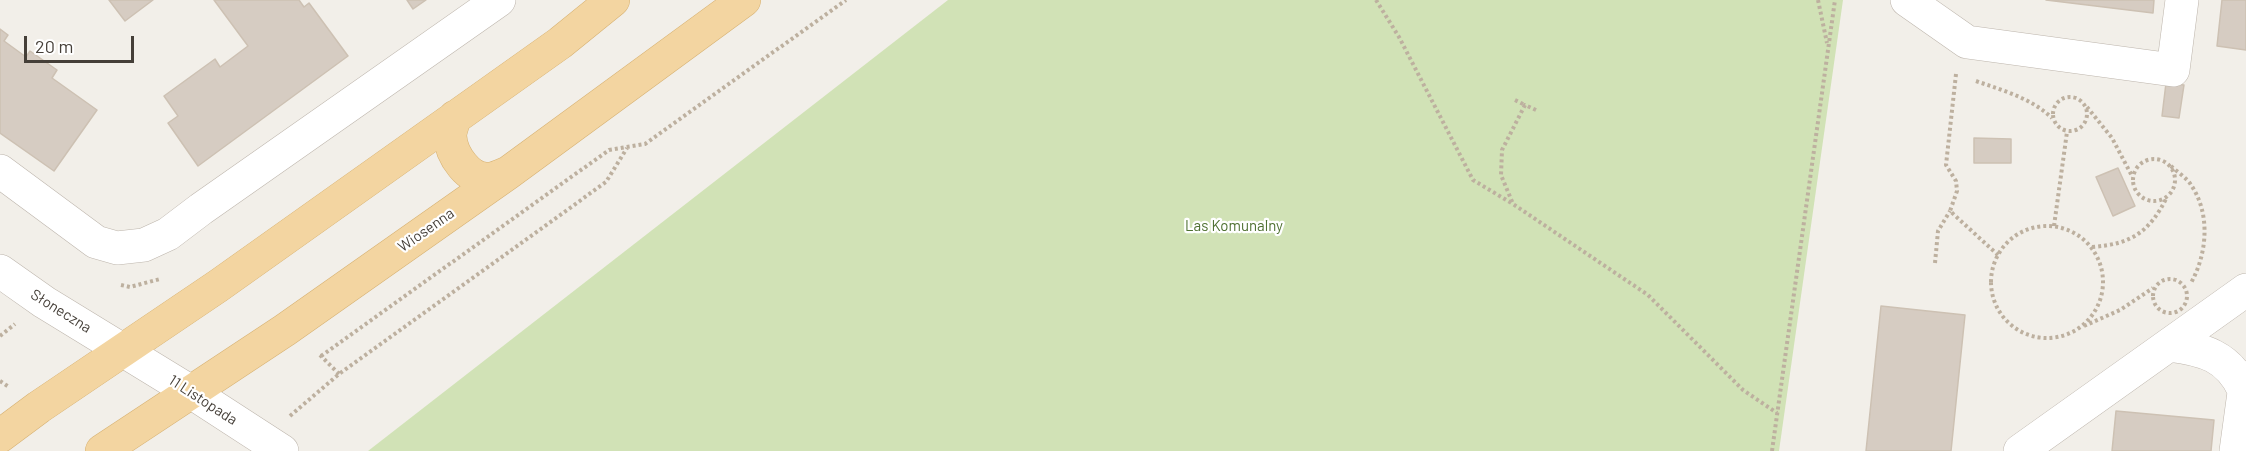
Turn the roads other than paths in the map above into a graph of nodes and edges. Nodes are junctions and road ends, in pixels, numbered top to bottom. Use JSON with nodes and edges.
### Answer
{"nodes":[{"id":1,"x":499,"y":0,"type":"edge"},
{"id":2,"x":613,"y":0,"type":"edge"},
{"id":3,"x":744,"y":0,"type":"edge"},
{"id":4,"x":1907,"y":0,"type":"edge"},
{"id":5,"x":2182,"y":0,"type":"edge"},
{"id":6,"x":454,"y":117,"type":"junction"},
{"id":7,"x":0,"y":171,"type":"edge"},
{"id":8,"x":508,"y":173,"type":"junction"},
{"id":9,"x":0,"y":270,"type":"edge"},
{"id":10,"x":2246,"y":290,"type":"edge"},
{"id":11,"x":2169,"y":345,"type":"junction"},
{"id":12,"x":124,"y":350,"type":"junction"},
{"id":13,"x":2245,"y":384,"type":"edge"},
{"id":14,"x":191,"y":392,"type":"junction"},
{"id":15,"x":0,"y":436,"type":"edge"},
{"id":16,"x":102,"y":451,"type":"edge"},
{"id":17,"x":282,"y":451,"type":"edge"},
{"id":18,"x":2020,"y":451,"type":"edge"},
{"id":19,"x":2236,"y":451,"type":"edge"}],
"edges":[{"from":1,"to":7,"type":"street"},
{"from":2,"to":6,"type":"main road"},
{"from":3,"to":8,"type":"main road","name":"Wiosenna"},
{"from":4,"to":5,"type":"street"},
{"from":6,"to":8,"type":"main road"},
{"from":6,"to":12,"type":"main road"},
{"from":8,"to":14,"type":"main road","name":"Wiosenna"},
{"from":9,"to":12,"type":"street","name":"Słoneczna"},
{"from":10,"to":11,"type":"street"},
{"from":11,"to":13,"type":"street"},
{"from":11,"to":18,"type":"street"},
{"from":12,"to":14,"type":"street","name":"11 Listopada"},
{"from":12,"to":15,"type":"main road"},
{"from":13,"to":19,"type":"street"},
{"from":14,"to":16,"type":"main road","name":"Wiosenna"},
{"from":14,"to":17,"type":"street","name":"11 Listopada"}]}
